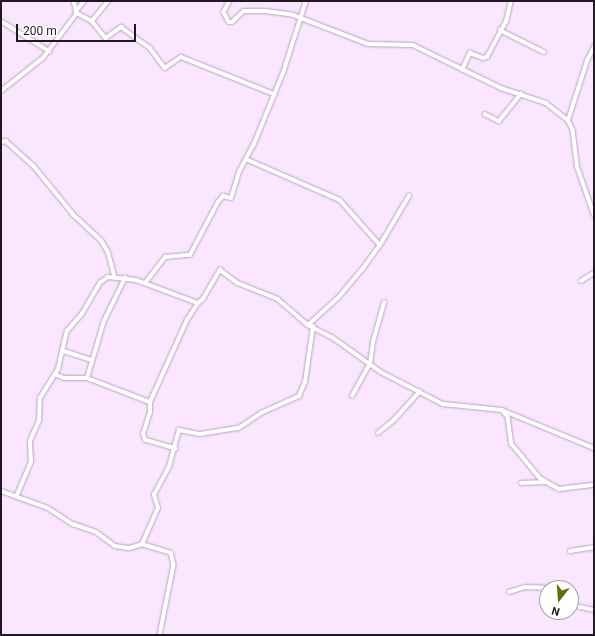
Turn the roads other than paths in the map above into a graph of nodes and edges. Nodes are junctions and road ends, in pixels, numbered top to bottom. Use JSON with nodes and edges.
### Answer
{"nodes":[{"id":1,"x":74,"y":1,"type":"edge"},
{"id":2,"x":84,"y":1,"type":"edge"},
{"id":3,"x":108,"y":1,"type":"edge"},
{"id":4,"x":230,"y":1,"type":"edge"},
{"id":5,"x":306,"y":1,"type":"edge"},
{"id":6,"x":511,"y":1,"type":"edge"},
{"id":7,"x":76,"y":12,"type":"junction"},
{"id":8,"x":300,"y":18,"type":"junction"},
{"id":9,"x":1,"y":21,"type":"edge"},
{"id":10,"x":92,"y":21,"type":"junction"},
{"id":11,"x":500,"y":30,"type":"junction"},
{"id":12,"x":594,"y":47,"type":"edge"},
{"id":13,"x":49,"y":51,"type":"junction"},
{"id":14,"x":544,"y":52,"type":"dead end"},
{"id":15,"x":462,"y":70,"type":"junction"},
{"id":16,"x":1,"y":91,"type":"edge"},
{"id":17,"x":274,"y":94,"type":"junction"},
{"id":18,"x":521,"y":94,"type":"junction"},
{"id":19,"x":485,"y":114,"type":"dead end"},
{"id":20,"x":568,"y":120,"type":"junction"},
{"id":21,"x":1,"y":142,"type":"edge"},
{"id":22,"x":246,"y":159,"type":"junction"},
{"id":23,"x":409,"y":196,"type":"dead end"},
{"id":24,"x":594,"y":214,"type":"edge"},
{"id":25,"x":380,"y":245,"type":"junction"},
{"id":26,"x":594,"y":273,"type":"edge"},
{"id":27,"x":115,"y":277,"type":"junction"},
{"id":28,"x":125,"y":278,"type":"junction"},
{"id":29,"x":582,"y":281,"type":"dead end"},
{"id":30,"x":145,"y":283,"type":"junction"},
{"id":31,"x":198,"y":303,"type":"junction"},
{"id":32,"x":384,"y":303,"type":"dead end"},
{"id":33,"x":308,"y":325,"type":"junction"},
{"id":34,"x":313,"y":327,"type":"junction"},
{"id":35,"x":64,"y":351,"type":"junction"},
{"id":36,"x":92,"y":360,"type":"junction"},
{"id":37,"x":370,"y":364,"type":"junction"},
{"id":38,"x":55,"y":374,"type":"junction"},
{"id":39,"x":87,"y":378,"type":"junction"},
{"id":40,"x":418,"y":392,"type":"junction"},
{"id":41,"x":352,"y":396,"type":"dead end"},
{"id":42,"x":150,"y":402,"type":"junction"},
{"id":43,"x":502,"y":410,"type":"junction"},
{"id":44,"x":378,"y":433,"type":"dead end"},
{"id":45,"x":594,"y":448,"type":"edge"},
{"id":46,"x":176,"y":449,"type":"junction"},
{"id":47,"x":546,"y":482,"type":"junction"},
{"id":48,"x":520,"y":483,"type":"dead end"},
{"id":49,"x":594,"y":485,"type":"edge"},
{"id":50,"x":1,"y":491,"type":"edge"},
{"id":51,"x":17,"y":495,"type":"junction"},
{"id":52,"x":142,"y":544,"type":"junction"},
{"id":53,"x":594,"y":547,"type":"edge"},
{"id":54,"x":570,"y":551,"type":"dead end"},
{"id":55,"x":539,"y":588,"type":"edge"},
{"id":56,"x":509,"y":592,"type":"dead end"},
{"id":57,"x":579,"y":607,"type":"edge"},
{"id":58,"x":594,"y":610,"type":"edge"},
{"id":59,"x":160,"y":635,"type":"edge"}],
"edges":[{"from":1,"to":7,"type":"street"},
{"from":2,"to":7,"type":"street"},
{"from":3,"to":10,"type":"street"},
{"from":4,"to":8,"type":"street"},
{"from":5,"to":8,"type":"street"},
{"from":6,"to":11,"type":"street"},
{"from":7,"to":10,"type":"street"},
{"from":7,"to":13,"type":"street"},
{"from":8,"to":15,"type":"street"},
{"from":8,"to":17,"type":"street"},
{"from":9,"to":13,"type":"street"},
{"from":10,"to":17,"type":"street"},
{"from":11,"to":14,"type":"street"},
{"from":11,"to":15,"type":"street"},
{"from":12,"to":20,"type":"street"},
{"from":13,"to":16,"type":"street"},
{"from":15,"to":18,"type":"street"},
{"from":17,"to":22,"type":"street"},
{"from":18,"to":19,"type":"street"},
{"from":18,"to":20,"type":"street"},
{"from":20,"to":24,"type":"street"},
{"from":21,"to":27,"type":"street"},
{"from":22,"to":25,"type":"street"},
{"from":22,"to":30,"type":"street"},
{"from":23,"to":25,"type":"street"},
{"from":25,"to":33,"type":"street"},
{"from":26,"to":29,"type":"street"},
{"from":27,"to":28,"type":"street"},
{"from":27,"to":35,"type":"street"},
{"from":28,"to":30,"type":"street"},
{"from":28,"to":36,"type":"street"},
{"from":30,"to":31,"type":"street"},
{"from":31,"to":33,"type":"street"},
{"from":31,"to":42,"type":"street"},
{"from":32,"to":37,"type":"street"},
{"from":33,"to":34,"type":"street"},
{"from":34,"to":37,"type":"street"},
{"from":34,"to":46,"type":"street"},
{"from":35,"to":36,"type":"street"},
{"from":35,"to":38,"type":"street"},
{"from":36,"to":39,"type":"street"},
{"from":37,"to":40,"type":"street"},
{"from":37,"to":41,"type":"street"},
{"from":38,"to":39,"type":"street"},
{"from":38,"to":51,"type":"street"},
{"from":39,"to":42,"type":"street"},
{"from":40,"to":43,"type":"street"},
{"from":40,"to":44,"type":"street"},
{"from":42,"to":46,"type":"street"},
{"from":43,"to":45,"type":"street"},
{"from":43,"to":47,"type":"street"},
{"from":46,"to":52,"type":"street"},
{"from":47,"to":48,"type":"street"},
{"from":47,"to":49,"type":"street"},
{"from":50,"to":51,"type":"street"},
{"from":51,"to":52,"type":"street"},
{"from":52,"to":59,"type":"street"},
{"from":53,"to":54,"type":"street"},
{"from":55,"to":56,"type":"street"},
{"from":57,"to":58,"type":"street"}]}
